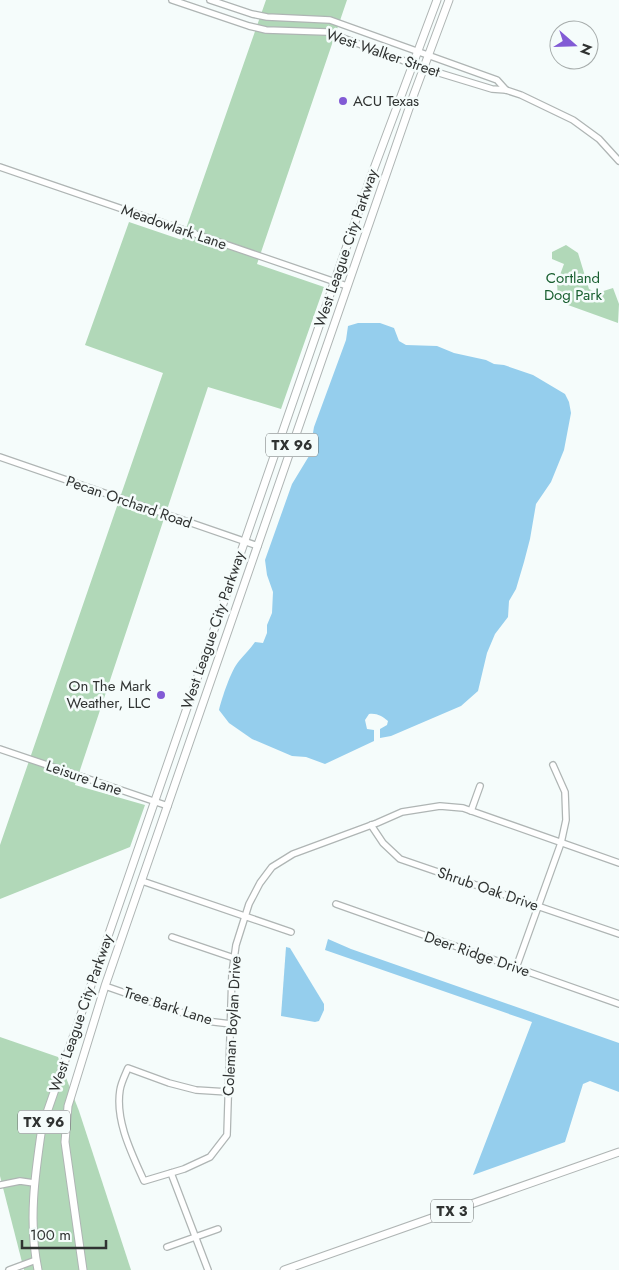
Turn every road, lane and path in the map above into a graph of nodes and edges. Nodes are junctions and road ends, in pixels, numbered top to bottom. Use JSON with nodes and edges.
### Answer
{"nodes":[{"id":1,"x":172,"y":0,"type":"edge"},
{"id":2,"x":210,"y":0,"type":"edge"},
{"id":3,"x":437,"y":0,"type":"edge"},
{"id":4,"x":448,"y":0,"type":"edge"},
{"id":5,"x":417,"y":52,"type":"junction"},
{"id":6,"x":428,"y":56,"type":"junction"},
{"id":7,"x":413,"y":64,"type":"junction"},
{"id":8,"x":424,"y":68,"type":"junction"},
{"id":9,"x":506,"y":90,"type":"junction"},
{"id":10,"x":619,"y":161,"type":"edge"},
{"id":11,"x":0,"y":167,"type":"edge"},
{"id":12,"x":334,"y":282,"type":"junction"},
{"id":13,"x":347,"y":286,"type":"junction"},
{"id":14,"x":0,"y":457,"type":"edge"},
{"id":15,"x":244,"y":541,"type":"junction"},
{"id":16,"x":258,"y":546,"type":"junction"},
{"id":17,"x":0,"y":749,"type":"edge"},
{"id":18,"x":552,"y":766,"type":"dead end"},
{"id":19,"x":480,"y":786,"type":"dead end"},
{"id":20,"x":154,"y":802,"type":"junction"},
{"id":21,"x":168,"y":806,"type":"junction"},
{"id":22,"x":471,"y":811,"type":"junction"},
{"id":23,"x":371,"y":825,"type":"junction"},
{"id":24,"x":561,"y":843,"type":"junction"},
{"id":25,"x":619,"y":863,"type":"edge"},
{"id":26,"x":142,"y":880,"type":"junction"},
{"id":27,"x":336,"y":904,"type":"dead end"},
{"id":28,"x":538,"y":906,"type":"junction"},
{"id":29,"x":245,"y":917,"type":"junction"},
{"id":30,"x":291,"y":932,"type":"dead end"},
{"id":31,"x":619,"y":934,"type":"edge"},
{"id":32,"x":172,"y":937,"type":"dead end"},
{"id":33,"x":234,"y":958,"type":"junction"},
{"id":34,"x":516,"y":968,"type":"junction"},
{"id":35,"x":92,"y":982,"type":"junction"},
{"id":36,"x":105,"y":986,"type":"junction"},
{"id":37,"x":619,"y":1004,"type":"edge"},
{"id":38,"x":230,"y":1024,"type":"junction"},
{"id":39,"x":228,"y":1092,"type":"junction"},
{"id":40,"x":619,"y":1152,"type":"edge"},
{"id":41,"x":171,"y":1173,"type":"junction"},
{"id":42,"x":1,"y":1182,"type":"edge"},
{"id":43,"x":34,"y":1183,"type":"junction"},
{"id":44,"x":218,"y":1229,"type":"dead end"},
{"id":45,"x":196,"y":1238,"type":"junction"},
{"id":46,"x":168,"y":1247,"type":"dead end"},
{"id":47,"x":36,"y":1260,"type":"junction"},
{"id":48,"x":300,"y":1267,"type":"edge"},
{"id":49,"x":9,"y":1270,"type":"edge"},
{"id":50,"x":38,"y":1270,"type":"edge"},
{"id":51,"x":83,"y":1270,"type":"edge"},
{"id":52,"x":208,"y":1270,"type":"edge"},
{"id":53,"x":284,"y":1270,"type":"edge"}],
"edges":[{"from":1,"to":7,"type":"street","name":"West Walker Street"},
{"from":2,"to":5,"type":"street","name":"West Walker Street"},
{"from":3,"to":5,"type":"main road","name":"West League City Parkway","number":"TX 96"},
{"from":4,"to":6,"type":"main road","name":"West League City Parkway","number":"TX 96"},
{"from":5,"to":6,"type":"street","name":"West Walker Street"},
{"from":5,"to":7,"type":"main road","name":"West League City Parkway","number":"TX 96"},
{"from":6,"to":8,"type":"main road","name":"West League City Parkway","number":"TX 96"},
{"from":6,"to":9,"type":"street","name":"West Walker Street"},
{"from":7,"to":8,"type":"street","name":"West Walker Street"},
{"from":7,"to":12,"type":"main road","name":"West League City Parkway","number":"TX 96"},
{"from":8,"to":9,"type":"street","name":"West Walker Street"},
{"from":8,"to":13,"type":"main road","name":"West League City Parkway","number":"TX 96"},
{"from":9,"to":10,"type":"street","name":"West Walker Street"},
{"from":11,"to":12,"type":"street","name":"Meadowlark Lane"},
{"from":12,"to":13,"type":"street","name":"Meadowlark Lane"},
{"from":12,"to":15,"type":"main road","name":"West League City Parkway","number":"TX 96"},
{"from":13,"to":16,"type":"main road","name":"West League City Parkway","number":"TX 96"},
{"from":14,"to":15,"type":"street","name":"Pecan Orchard Road"},
{"from":15,"to":16,"type":"street","name":"Pecan Orchard Road"},
{"from":15,"to":20,"type":"main road","name":"West League City Parkway","number":"TX 96"},
{"from":16,"to":21,"type":"main road","name":"West League City Parkway","number":"TX 96"},
{"from":17,"to":20,"type":"street","name":"Leisure Lane"},
{"from":18,"to":24,"type":"street"},
{"from":19,"to":22,"type":"street"},
{"from":20,"to":21,"type":"street","name":"Leisure Lane"},
{"from":20,"to":35,"type":"main road","name":"West League City Parkway","number":"TX 96"},
{"from":21,"to":26,"type":"main road","name":"West League City Parkway","number":"TX 96"},
{"from":22,"to":23,"type":"street","name":"Coleman Boylan Drive"},
{"from":22,"to":24,"type":"street","name":"Coleman Boylan Drive"},
{"from":23,"to":28,"type":"street","name":"Shrub Oak Drive"},
{"from":23,"to":29,"type":"street","name":"Coleman Boylan Drive"},
{"from":24,"to":25,"type":"street","name":"Coleman Boylan Drive"},
{"from":24,"to":28,"type":"street"},
{"from":26,"to":29,"type":"street"},
{"from":26,"to":36,"type":"main road","name":"West League City Parkway","number":"TX 96"},
{"from":27,"to":34,"type":"street","name":"Deer Ridge Drive"},
{"from":28,"to":31,"type":"street","name":"Shrub Oak Drive"},
{"from":28,"to":34,"type":"street"},
{"from":29,"to":30,"type":"street"},
{"from":29,"to":33,"type":"street","name":"Coleman Boylan Drive"},
{"from":32,"to":33,"type":"street"},
{"from":33,"to":38,"type":"street","name":"Coleman Boylan Drive"},
{"from":34,"to":37,"type":"street","name":"Deer Ridge Drive"},
{"from":35,"to":36,"type":"main road"},
{"from":35,"to":43,"type":"main road","name":"West League City Parkway","number":"TX 96"},
{"from":36,"to":38,"type":"street","name":"Tree Bark Lane"},
{"from":36,"to":51,"type":"main road","name":"West League City Parkway","number":"TX 96"},
{"from":38,"to":39,"type":"street","name":"Coleman Boylan Drive"},
{"from":39,"to":41,"type":"street","name":"Coleman Boylan Drive"},
{"from":39,"to":41,"type":"street","name":"Coleman Boylan Drive"},
{"from":40,"to":48,"type":"main road","number":"TX 3"},
{"from":41,"to":45,"type":"street"},
{"from":42,"to":43,"type":"street"},
{"from":43,"to":47,"type":"main road","name":"West League City Parkway","number":"TX 96"},
{"from":44,"to":45,"type":"street"},
{"from":45,"to":46,"type":"street"},
{"from":45,"to":52,"type":"street"},
{"from":47,"to":49,"type":"street"},
{"from":47,"to":50,"type":"main road","name":"West League City Parkway","number":"TX 96"},
{"from":48,"to":53,"type":"main road","number":"TX 3"}]}
